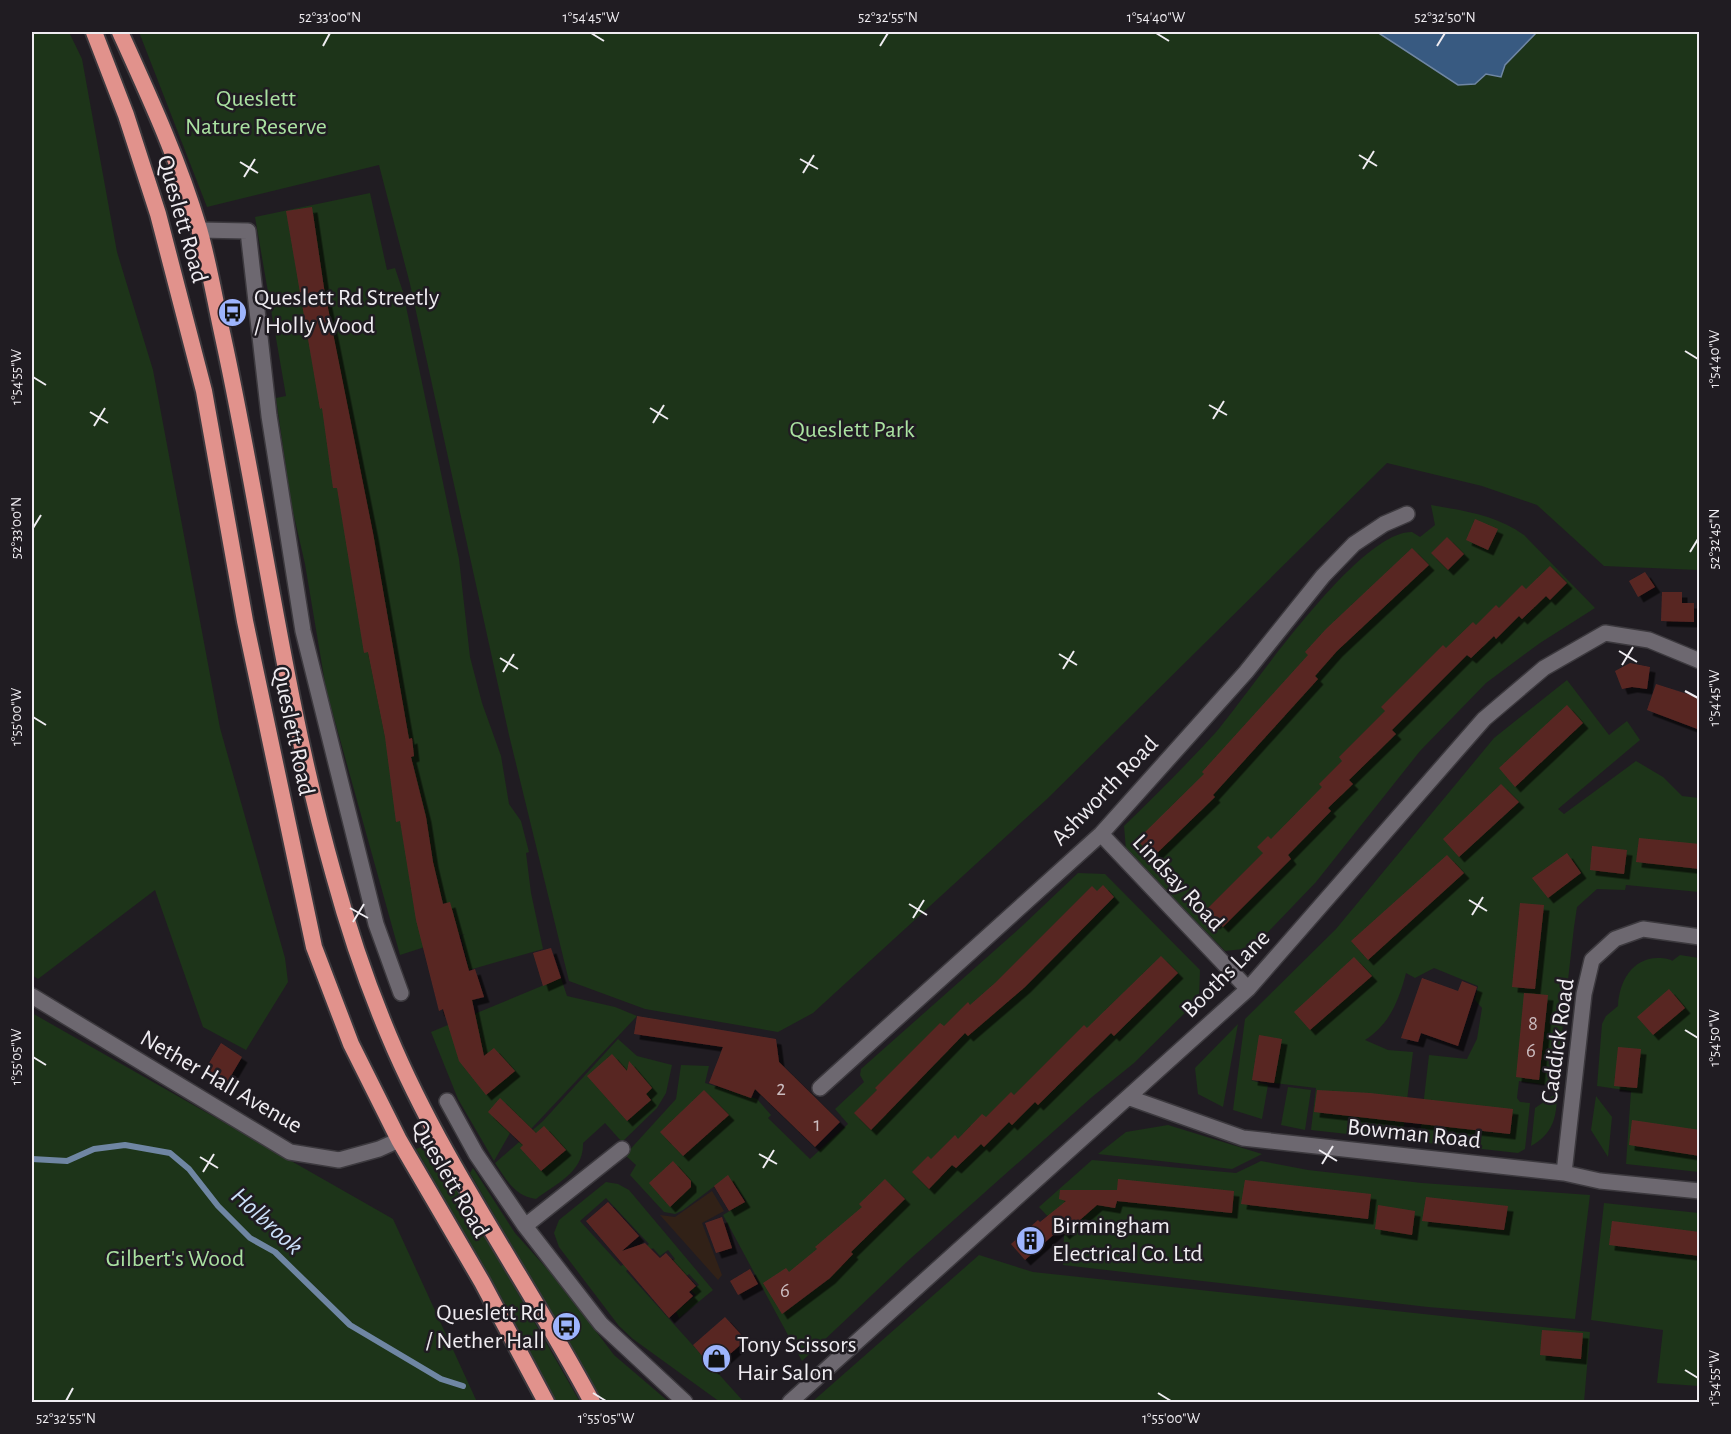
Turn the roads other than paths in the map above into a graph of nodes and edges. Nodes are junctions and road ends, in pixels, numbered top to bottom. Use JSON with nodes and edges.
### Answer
{"nodes":[{"id":1,"x":93,"y":32,"type":"edge"},
{"id":2,"x":120,"y":32,"type":"edge"},
{"id":3,"x":199,"y":230,"type":"junction"},
{"id":4,"x":1407,"y":514,"type":"dead end"},
{"id":5,"x":1700,"y":661,"type":"edge"},
{"id":6,"x":1101,"y":834,"type":"junction"},
{"id":7,"x":1700,"y":937,"type":"edge"},
{"id":8,"x":1248,"y":989,"type":"junction"},
{"id":9,"x":401,"y":993,"type":"dead end"},
{"id":10,"x":32,"y":996,"type":"edge"},
{"id":11,"x":820,"y":1088,"type":"dead end"},
{"id":12,"x":1130,"y":1098,"type":"junction"},
{"id":13,"x":447,"y":1101,"type":"dead end"},
{"id":14,"x":399,"y":1140,"type":"junction"},
{"id":15,"x":622,"y":1149,"type":"dead end"},
{"id":16,"x":1563,"y":1173,"type":"junction"},
{"id":17,"x":1700,"y":1191,"type":"edge"},
{"id":18,"x":525,"y":1226,"type":"junction"},
{"id":19,"x":546,"y":1402,"type":"edge"},
{"id":20,"x":592,"y":1402,"type":"edge"},
{"id":21,"x":685,"y":1402,"type":"edge"},
{"id":22,"x":790,"y":1402,"type":"edge"}],
"edges":[{"from":1,"to":14,"type":"highway","name":"Queslett Road"},
{"from":2,"to":3,"type":"highway","name":"Queslett Road"},
{"from":3,"to":9,"type":"street","name":"Queslett Road"},
{"from":3,"to":20,"type":"highway","name":"Queslett Road"},
{"from":4,"to":6,"type":"street","name":"Ashworth Road"},
{"from":5,"to":8,"type":"street","name":"Booths Lane"},
{"from":6,"to":8,"type":"street","name":"Lindsay Road"},
{"from":6,"to":11,"type":"street","name":"Ashworth Road"},
{"from":7,"to":16,"type":"street","name":"Caddick Road"},
{"from":8,"to":12,"type":"street","name":"Booths Lane"},
{"from":10,"to":14,"type":"street","name":"Nether Hall Avenue"},
{"from":12,"to":16,"type":"street","name":"Bowman Road"},
{"from":12,"to":22,"type":"street","name":"Booths Lane"},
{"from":13,"to":18,"type":"street","name":"Queslett Road"},
{"from":14,"to":19,"type":"highway","name":"Queslett Road"},
{"from":15,"to":18,"type":"street"},
{"from":16,"to":17,"type":"street","name":"Bowman Road"},
{"from":18,"to":21,"type":"street","name":"Queslett Road"}]}
